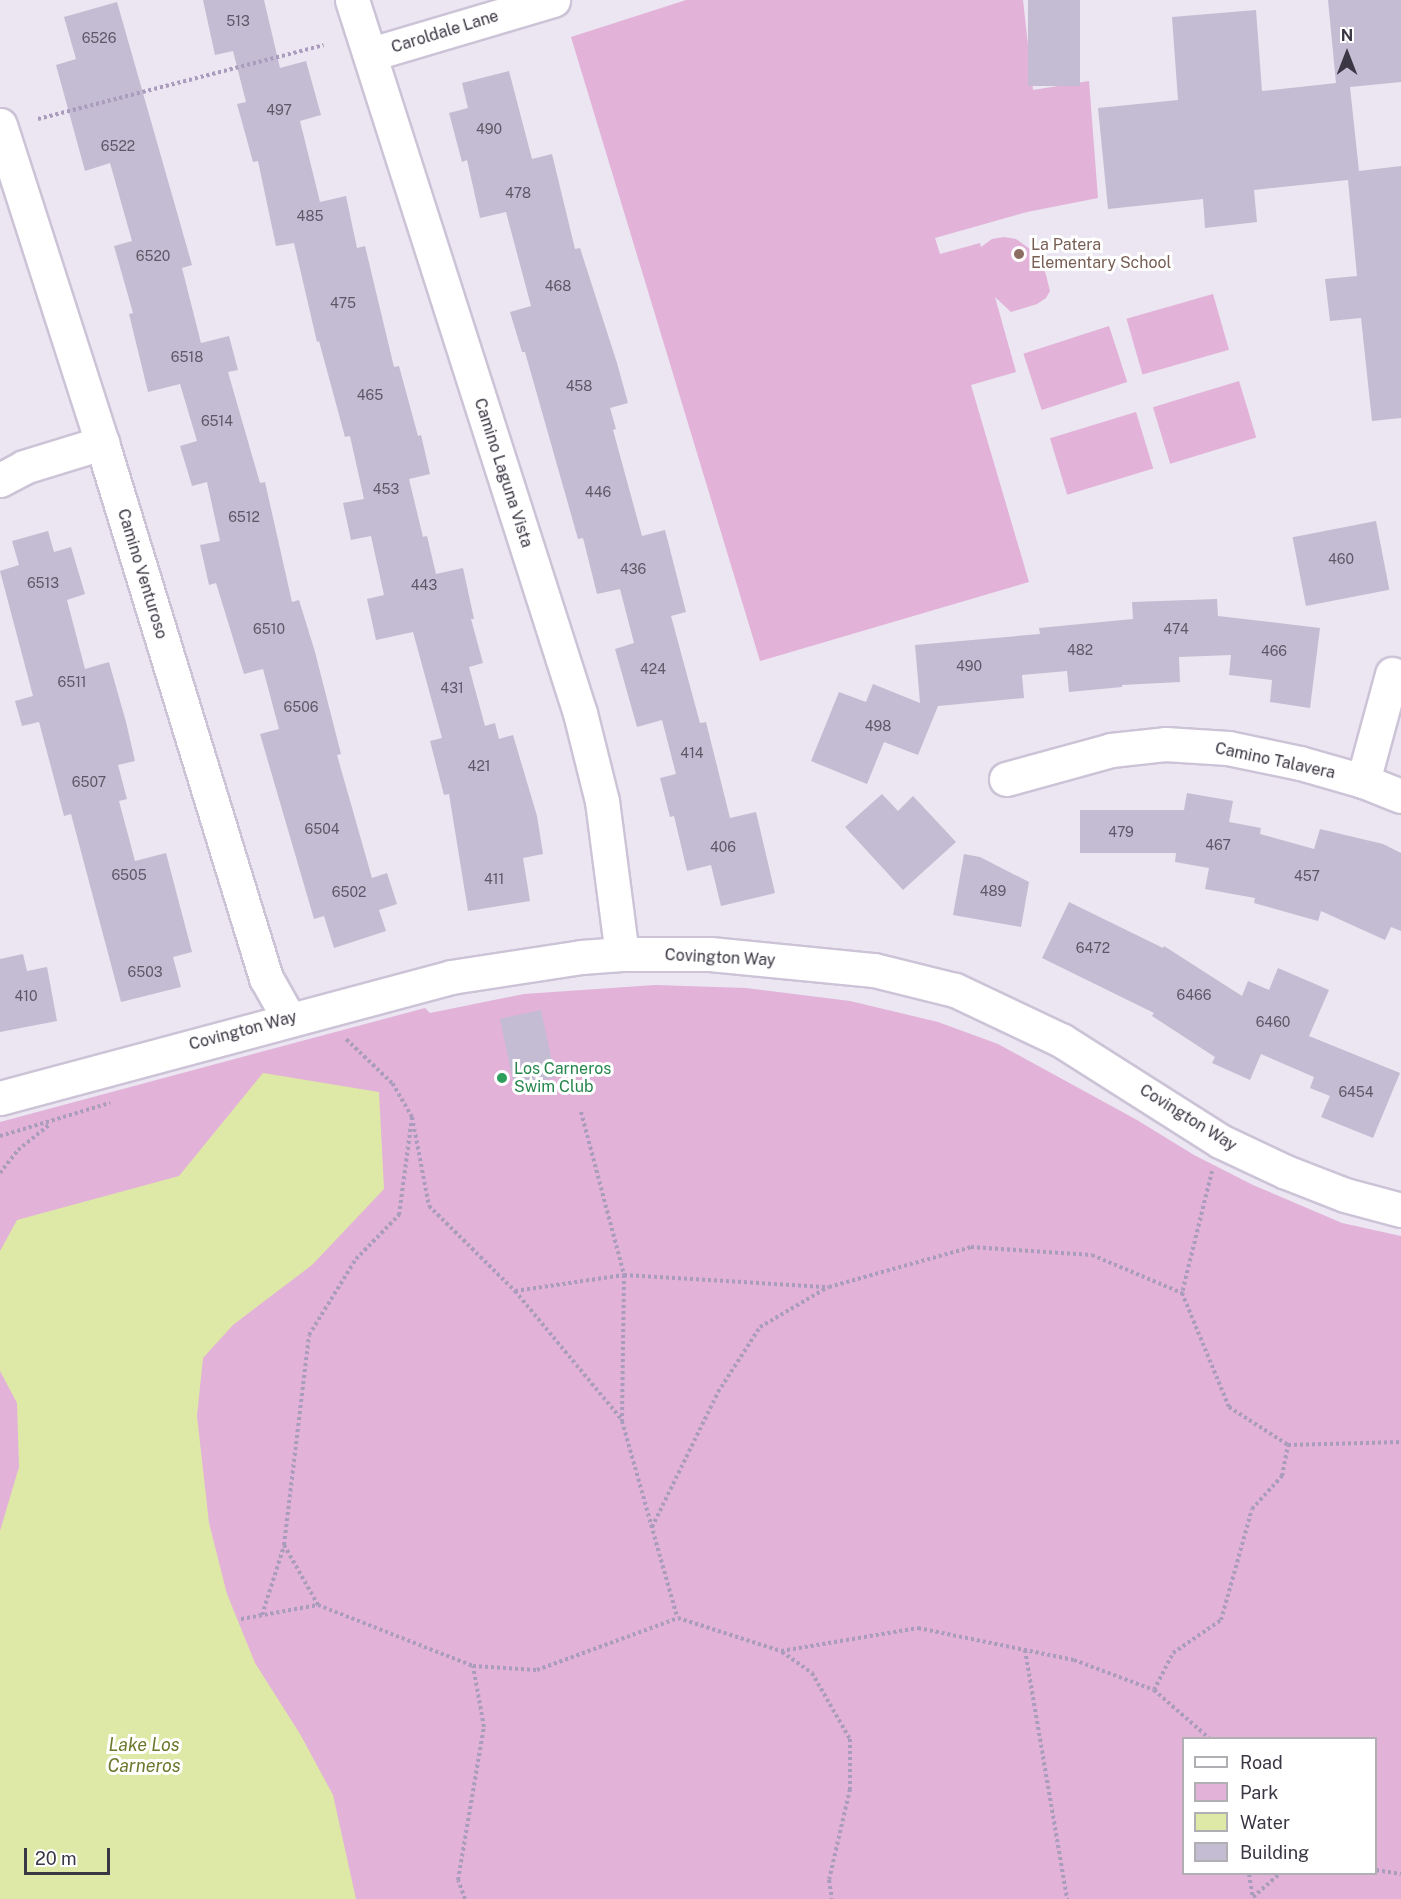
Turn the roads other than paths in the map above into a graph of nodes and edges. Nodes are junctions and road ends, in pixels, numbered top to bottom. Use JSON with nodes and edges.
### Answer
{"nodes":[{"id":1,"x":352,"y":0,"type":"edge"},
{"id":2,"x":553,"y":0,"type":"edge"},
{"id":3,"x":371,"y":54,"type":"junction"},
{"id":4,"x":0,"y":125,"type":"edge"},
{"id":5,"x":102,"y":443,"type":"junction"},
{"id":6,"x":0,"y":480,"type":"edge"},
{"id":7,"x":1392,"y":674,"type":"dead end"},
{"id":8,"x":1006,"y":779,"type":"dead end"},
{"id":9,"x":1363,"y":781,"type":"junction"},
{"id":10,"x":1401,"y":796,"type":"edge"},
{"id":11,"x":622,"y":954,"type":"junction"},
{"id":12,"x":289,"y":1019,"type":"junction"},
{"id":13,"x":0,"y":1098,"type":"edge"},
{"id":14,"x":1401,"y":1210,"type":"edge"}],
"edges":[{"from":1,"to":3,"type":"street","name":"Camino Laguna Vista"},
{"from":2,"to":3,"type":"street","name":"Caroldale Lane"},
{"from":3,"to":11,"type":"street","name":"Camino Laguna Vista"},
{"from":4,"to":5,"type":"street","name":"Camino Venturoso"},
{"from":5,"to":6,"type":"street"},
{"from":5,"to":12,"type":"street","name":"Camino Venturoso"},
{"from":7,"to":9,"type":"street"},
{"from":8,"to":9,"type":"street","name":"Camino Talavera"},
{"from":9,"to":10,"type":"street","name":"Camino Talavera"},
{"from":11,"to":12,"type":"street","name":"Covington Way"},
{"from":11,"to":14,"type":"street","name":"Covington Way"},
{"from":12,"to":13,"type":"street","name":"Covington Way"}]}
